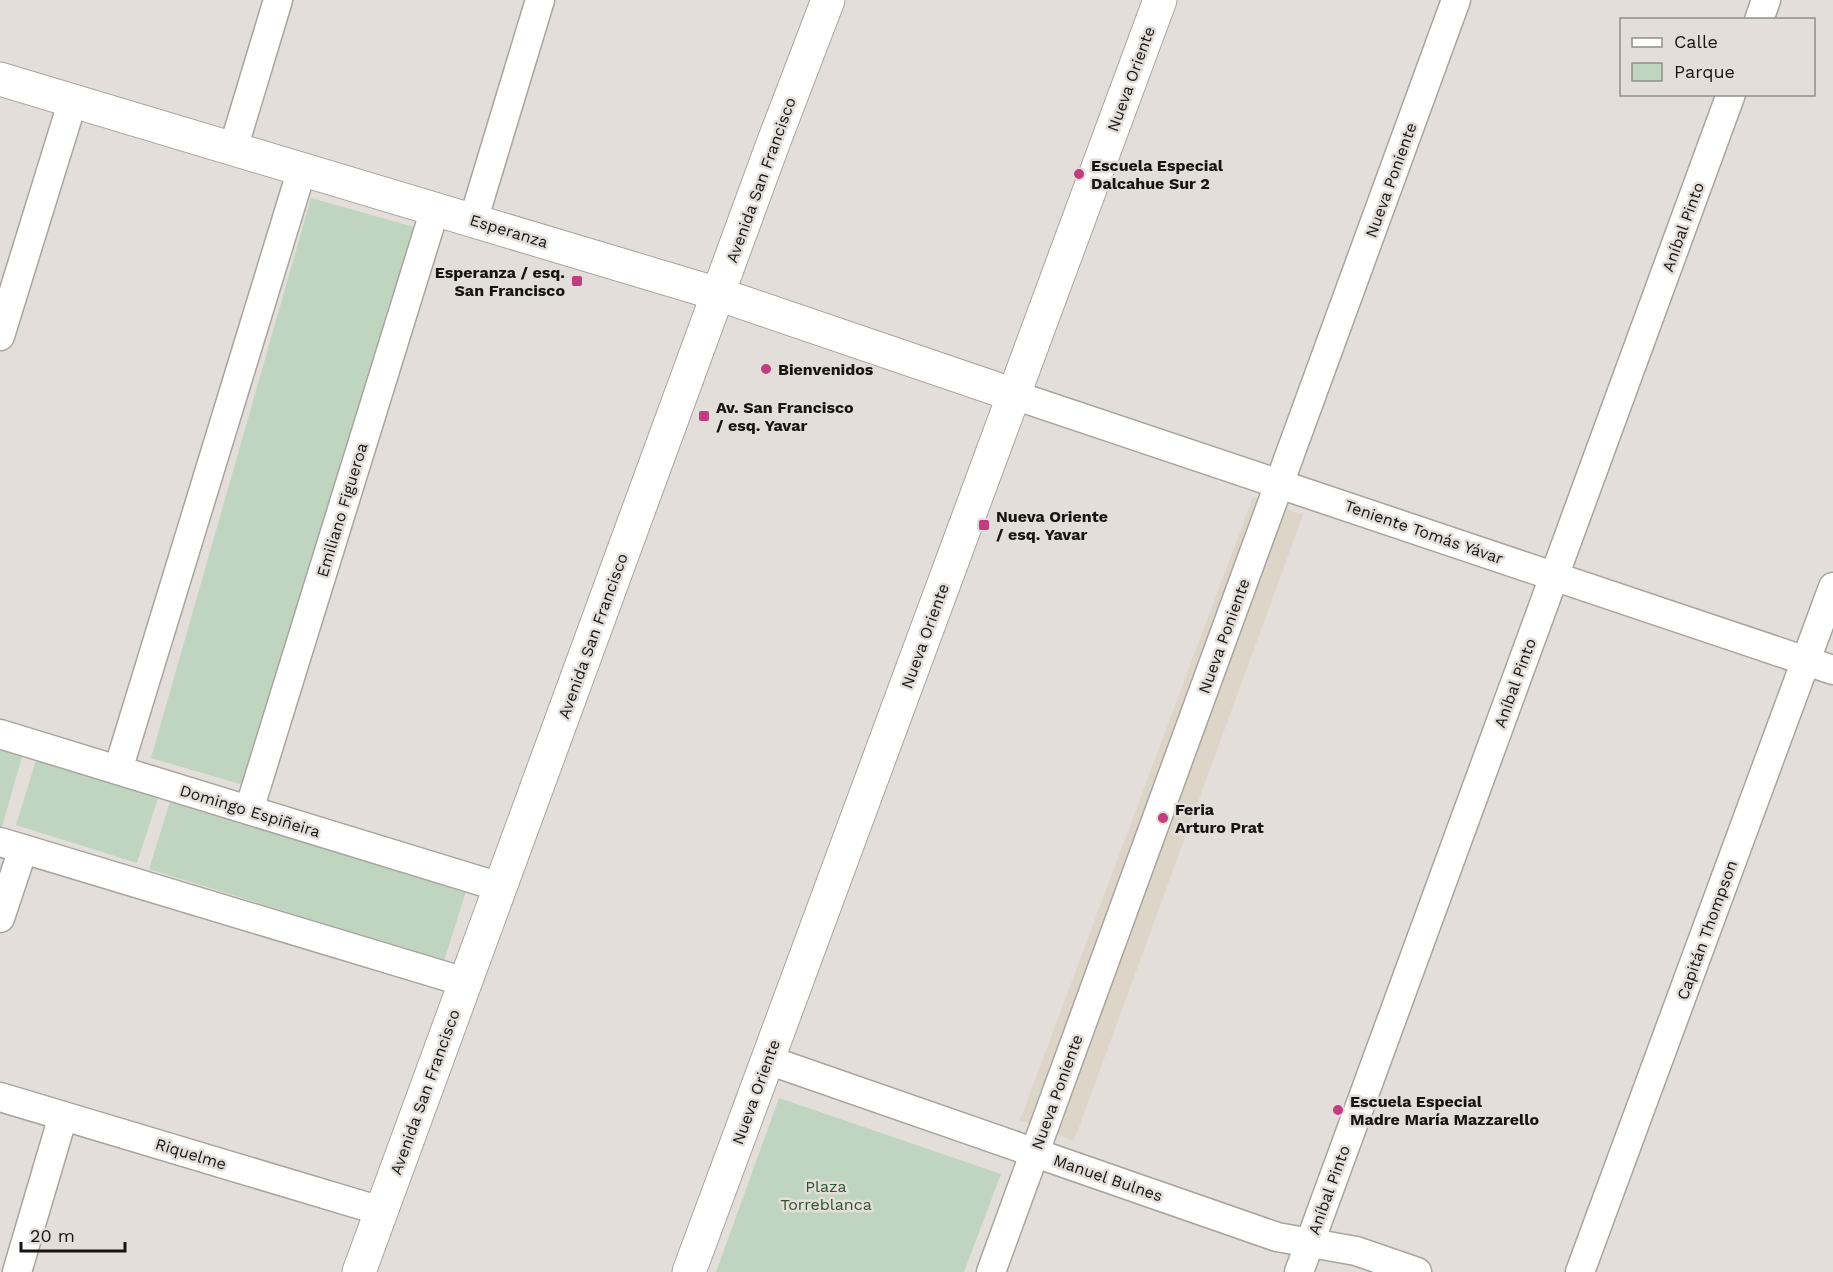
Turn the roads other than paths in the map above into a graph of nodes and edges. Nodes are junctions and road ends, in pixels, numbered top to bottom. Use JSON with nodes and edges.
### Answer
{"nodes":[{"id":1,"x":278,"y":0,"type":"edge"},
{"id":2,"x":540,"y":0,"type":"edge"},
{"id":3,"x":828,"y":0,"type":"edge"},
{"id":4,"x":1160,"y":0,"type":"edge"},
{"id":5,"x":1456,"y":0,"type":"edge"},
{"id":6,"x":1766,"y":0,"type":"edge"},
{"id":7,"x":1760,"y":18,"type":"edge"},
{"id":8,"x":0,"y":79,"type":"edge"},
{"id":9,"x":1730,"y":96,"type":"edge"},
{"id":10,"x":73,"y":100,"type":"junction"},
{"id":11,"x":233,"y":149,"type":"junction"},
{"id":12,"x":302,"y":169,"type":"junction"},
{"id":13,"x":435,"y":209,"type":"junction"},
{"id":14,"x":473,"y":221,"type":"junction"},
{"id":15,"x":718,"y":294,"type":"junction"},
{"id":16,"x":0,"y":336,"type":"edge"},
{"id":17,"x":1014,"y":394,"type":"junction"},
{"id":18,"x":1280,"y":483,"type":"junction"},
{"id":19,"x":1555,"y":576,"type":"junction"},
{"id":20,"x":1833,"y":587,"type":"edge"},
{"id":21,"x":1806,"y":660,"type":"junction"},
{"id":22,"x":1833,"y":670,"type":"edge"},
{"id":23,"x":0,"y":734,"type":"edge"},
{"id":24,"x":118,"y":771,"type":"junction"},
{"id":25,"x":249,"y":810,"type":"junction"},
{"id":26,"x":11,"y":846,"type":"edge"},
{"id":27,"x":500,"y":887,"type":"junction"},
{"id":28,"x":0,"y":918,"type":"edge"},
{"id":29,"x":465,"y":982,"type":"junction"},
{"id":30,"x":768,"y":1059,"type":"junction"},
{"id":31,"x":0,"y":1097,"type":"edge"},
{"id":32,"x":63,"y":1116,"type":"junction"},
{"id":33,"x":1035,"y":1152,"type":"junction"},
{"id":34,"x":381,"y":1211,"type":"junction"},
{"id":35,"x":1310,"y":1243,"type":"junction"},
{"id":36,"x":17,"y":1272,"type":"edge"},
{"id":37,"x":359,"y":1272,"type":"edge"},
{"id":38,"x":689,"y":1272,"type":"edge"},
{"id":39,"x":991,"y":1272,"type":"edge"},
{"id":40,"x":1299,"y":1272,"type":"edge"},
{"id":41,"x":1418,"y":1272,"type":"edge"},
{"id":42,"x":1580,"y":1272,"type":"edge"}],
"edges":[{"from":1,"to":11,"type":"street"},
{"from":2,"to":14,"type":"street"},
{"from":3,"to":15,"type":"main road","name":"Avenida San Francisco"},
{"from":4,"to":17,"type":"main road","name":"Nueva Oriente"},
{"from":5,"to":18,"type":"street","name":"Nueva Poniente"},
{"from":6,"to":7,"type":"street"},
{"from":8,"to":10,"type":"main road","name":"Esperanza"},
{"from":9,"to":19,"type":"street","name":"Aníbal Pinto"},
{"from":10,"to":11,"type":"main road","name":"Esperanza"},
{"from":10,"to":16,"type":"street"},
{"from":11,"to":12,"type":"main road","name":"Esperanza"},
{"from":12,"to":13,"type":"main road","name":"Esperanza"},
{"from":12,"to":24,"type":"street"},
{"from":13,"to":14,"type":"main road","name":"Esperanza"},
{"from":13,"to":25,"type":"street","name":"Emiliano Figueroa"},
{"from":14,"to":15,"type":"main road","name":"Esperanza"},
{"from":15,"to":17,"type":"main road","name":"Esperanza"},
{"from":15,"to":27,"type":"main road","name":"Avenida San Francisco"},
{"from":17,"to":18,"type":"street","name":"Teniente Tomás Yávar"},
{"from":17,"to":30,"type":"main road","name":"Nueva Oriente"},
{"from":18,"to":19,"type":"street","name":"Teniente Tomás Yávar"},
{"from":18,"to":33,"type":"street","name":"Nueva Poniente"},
{"from":19,"to":21,"type":"street","name":"Teniente Tomás Yávar"},
{"from":19,"to":35,"type":"street","name":"Aníbal Pinto"},
{"from":20,"to":21,"type":"street","name":"Capitán Thompson"},
{"from":21,"to":22,"type":"street","name":"Teniente Tomás Yávar"},
{"from":21,"to":42,"type":"street","name":"Capitán Thompson"},
{"from":23,"to":24,"type":"street","name":"Domingo Espiñeira"},
{"from":24,"to":25,"type":"street","name":"Domingo Espiñeira"},
{"from":25,"to":27,"type":"street","name":"Domingo Espiñeira"},
{"from":26,"to":28,"type":"street"},
{"from":26,"to":29,"type":"street"},
{"from":27,"to":29,"type":"main road","name":"Avenida San Francisco"},
{"from":29,"to":34,"type":"main road","name":"Avenida San Francisco"},
{"from":30,"to":33,"type":"street","name":"Manuel Bulnes"},
{"from":30,"to":38,"type":"main road","name":"Nueva Oriente"},
{"from":31,"to":32,"type":"street","name":"Riquelme"},
{"from":32,"to":34,"type":"street","name":"Riquelme"},
{"from":32,"to":36,"type":"street"},
{"from":33,"to":35,"type":"street","name":"Manuel Bulnes"},
{"from":33,"to":39,"type":"street","name":"Nueva Poniente"},
{"from":34,"to":37,"type":"main road","name":"Avenida San Francisco"},
{"from":35,"to":40,"type":"street","name":"Aníbal Pinto"},
{"from":35,"to":41,"type":"street","name":"Manuel Bulnes"}]}
